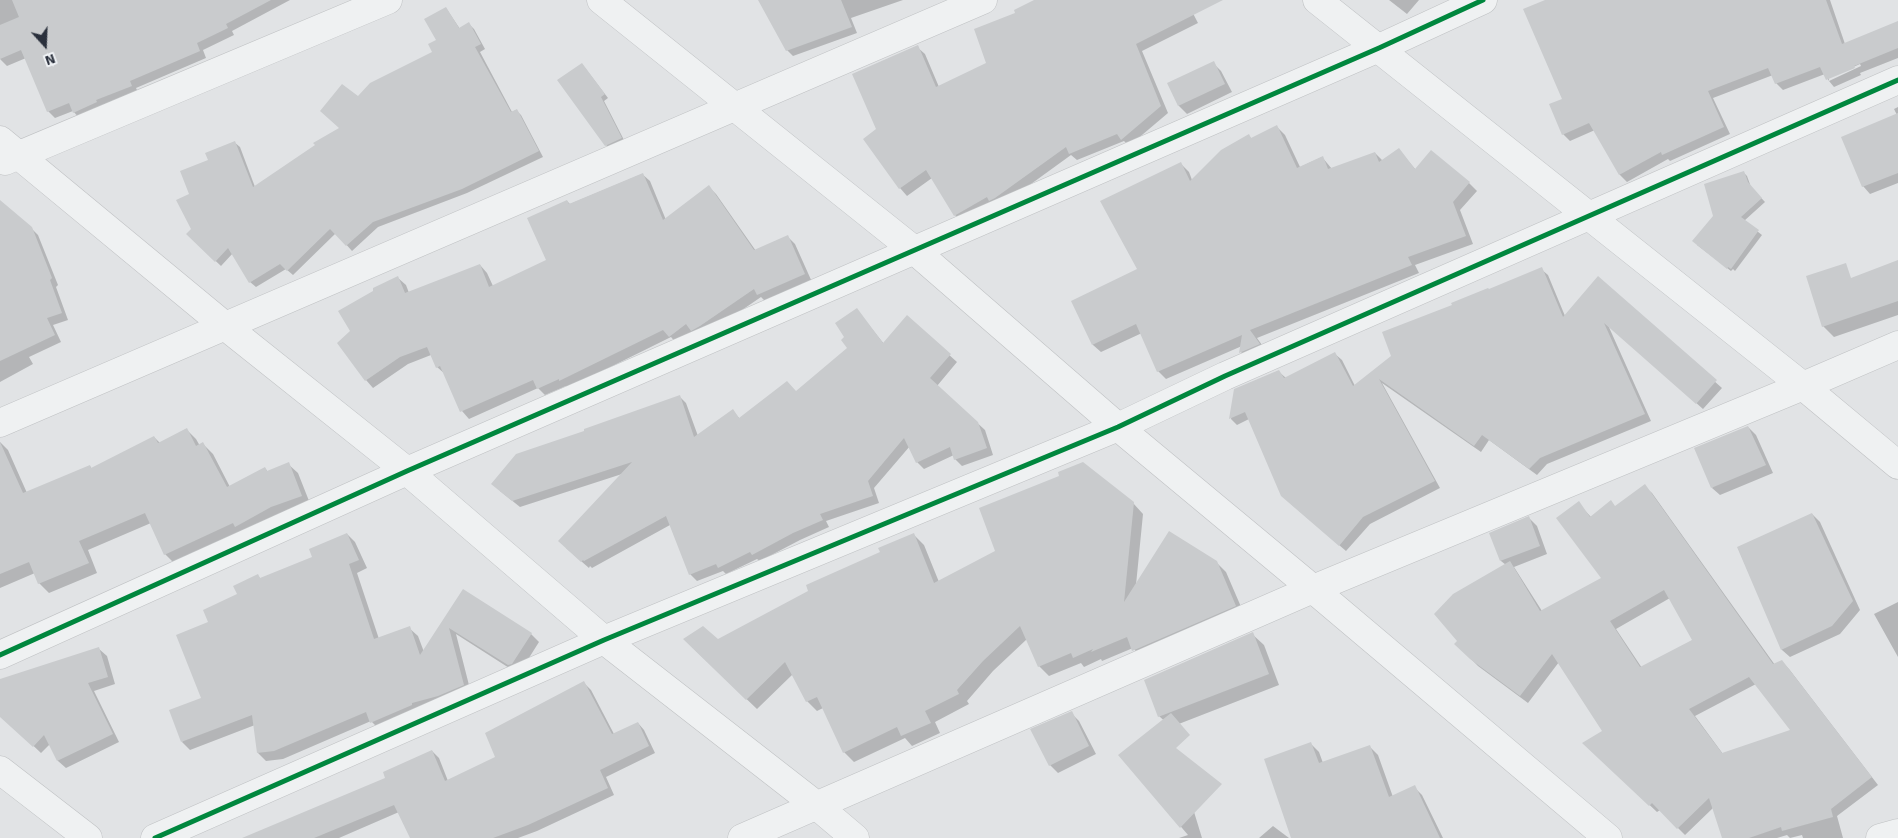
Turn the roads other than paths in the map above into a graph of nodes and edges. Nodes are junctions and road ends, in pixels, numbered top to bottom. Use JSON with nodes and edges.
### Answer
{"nodes":[{"id":1,"x":388,"y":0,"type":"edge"},
{"id":2,"x":601,"y":0,"type":"edge"},
{"id":3,"x":983,"y":0,"type":"edge"},
{"id":4,"x":1318,"y":0,"type":"edge"},
{"id":5,"x":1483,"y":0,"type":"edge"},
{"id":6,"x":1379,"y":48,"type":"junction"},
{"id":7,"x":1898,"y":80,"type":"edge"},
{"id":8,"x":735,"y":107,"type":"junction"},
{"id":9,"x":6,"y":152,"type":"edge"},
{"id":10,"x":1590,"y":216,"type":"junction"},
{"id":11,"x":914,"y":250,"type":"junction"},
{"id":12,"x":225,"y":326,"type":"junction"},
{"id":13,"x":1898,"y":344,"type":"edge"},
{"id":14,"x":1803,"y":386,"type":"junction"},
{"id":15,"x":0,"y":423,"type":"edge"},
{"id":16,"x":1118,"y":427,"type":"junction"},
{"id":17,"x":1898,"y":465,"type":"edge"},
{"id":18,"x":407,"y":471,"type":"junction"},
{"id":19,"x":1313,"y":589,"type":"junction"},
{"id":20,"x":604,"y":640,"type":"junction"},
{"id":21,"x":0,"y":655,"type":"edge"},
{"id":22,"x":0,"y":770,"type":"edge"},
{"id":23,"x":816,"y":805,"type":"junction"},
{"id":24,"x":1898,"y":833,"type":"edge"},
{"id":25,"x":88,"y":838,"type":"edge"},
{"id":26,"x":155,"y":838,"type":"edge"},
{"id":27,"x":742,"y":838,"type":"edge"},
{"id":28,"x":855,"y":838,"type":"edge"},
{"id":29,"x":1608,"y":838,"type":"edge"},
{"id":30,"x":1880,"y":838,"type":"edge"}],
"edges":[{"from":1,"to":9,"type":"street"},
{"from":2,"to":8,"type":"street"},
{"from":3,"to":8,"type":"street"},
{"from":4,"to":6,"type":"street"},
{"from":5,"to":6,"type":"street"},
{"from":6,"to":10,"type":"street"},
{"from":6,"to":11,"type":"street"},
{"from":7,"to":10,"type":"street"},
{"from":8,"to":11,"type":"street"},
{"from":8,"to":12,"type":"street"},
{"from":9,"to":12,"type":"street"},
{"from":10,"to":14,"type":"street"},
{"from":10,"to":16,"type":"street"},
{"from":11,"to":16,"type":"street"},
{"from":11,"to":18,"type":"street"},
{"from":12,"to":15,"type":"street"},
{"from":12,"to":18,"type":"street"},
{"from":13,"to":14,"type":"street"},
{"from":14,"to":17,"type":"street"},
{"from":14,"to":19,"type":"street"},
{"from":16,"to":19,"type":"street"},
{"from":16,"to":20,"type":"street"},
{"from":18,"to":20,"type":"street"},
{"from":18,"to":21,"type":"street"},
{"from":19,"to":23,"type":"street"},
{"from":19,"to":29,"type":"street"},
{"from":20,"to":23,"type":"street"},
{"from":20,"to":26,"type":"street"},
{"from":22,"to":25,"type":"street"},
{"from":23,"to":27,"type":"street"},
{"from":23,"to":28,"type":"street"},
{"from":24,"to":30,"type":"street"}]}
